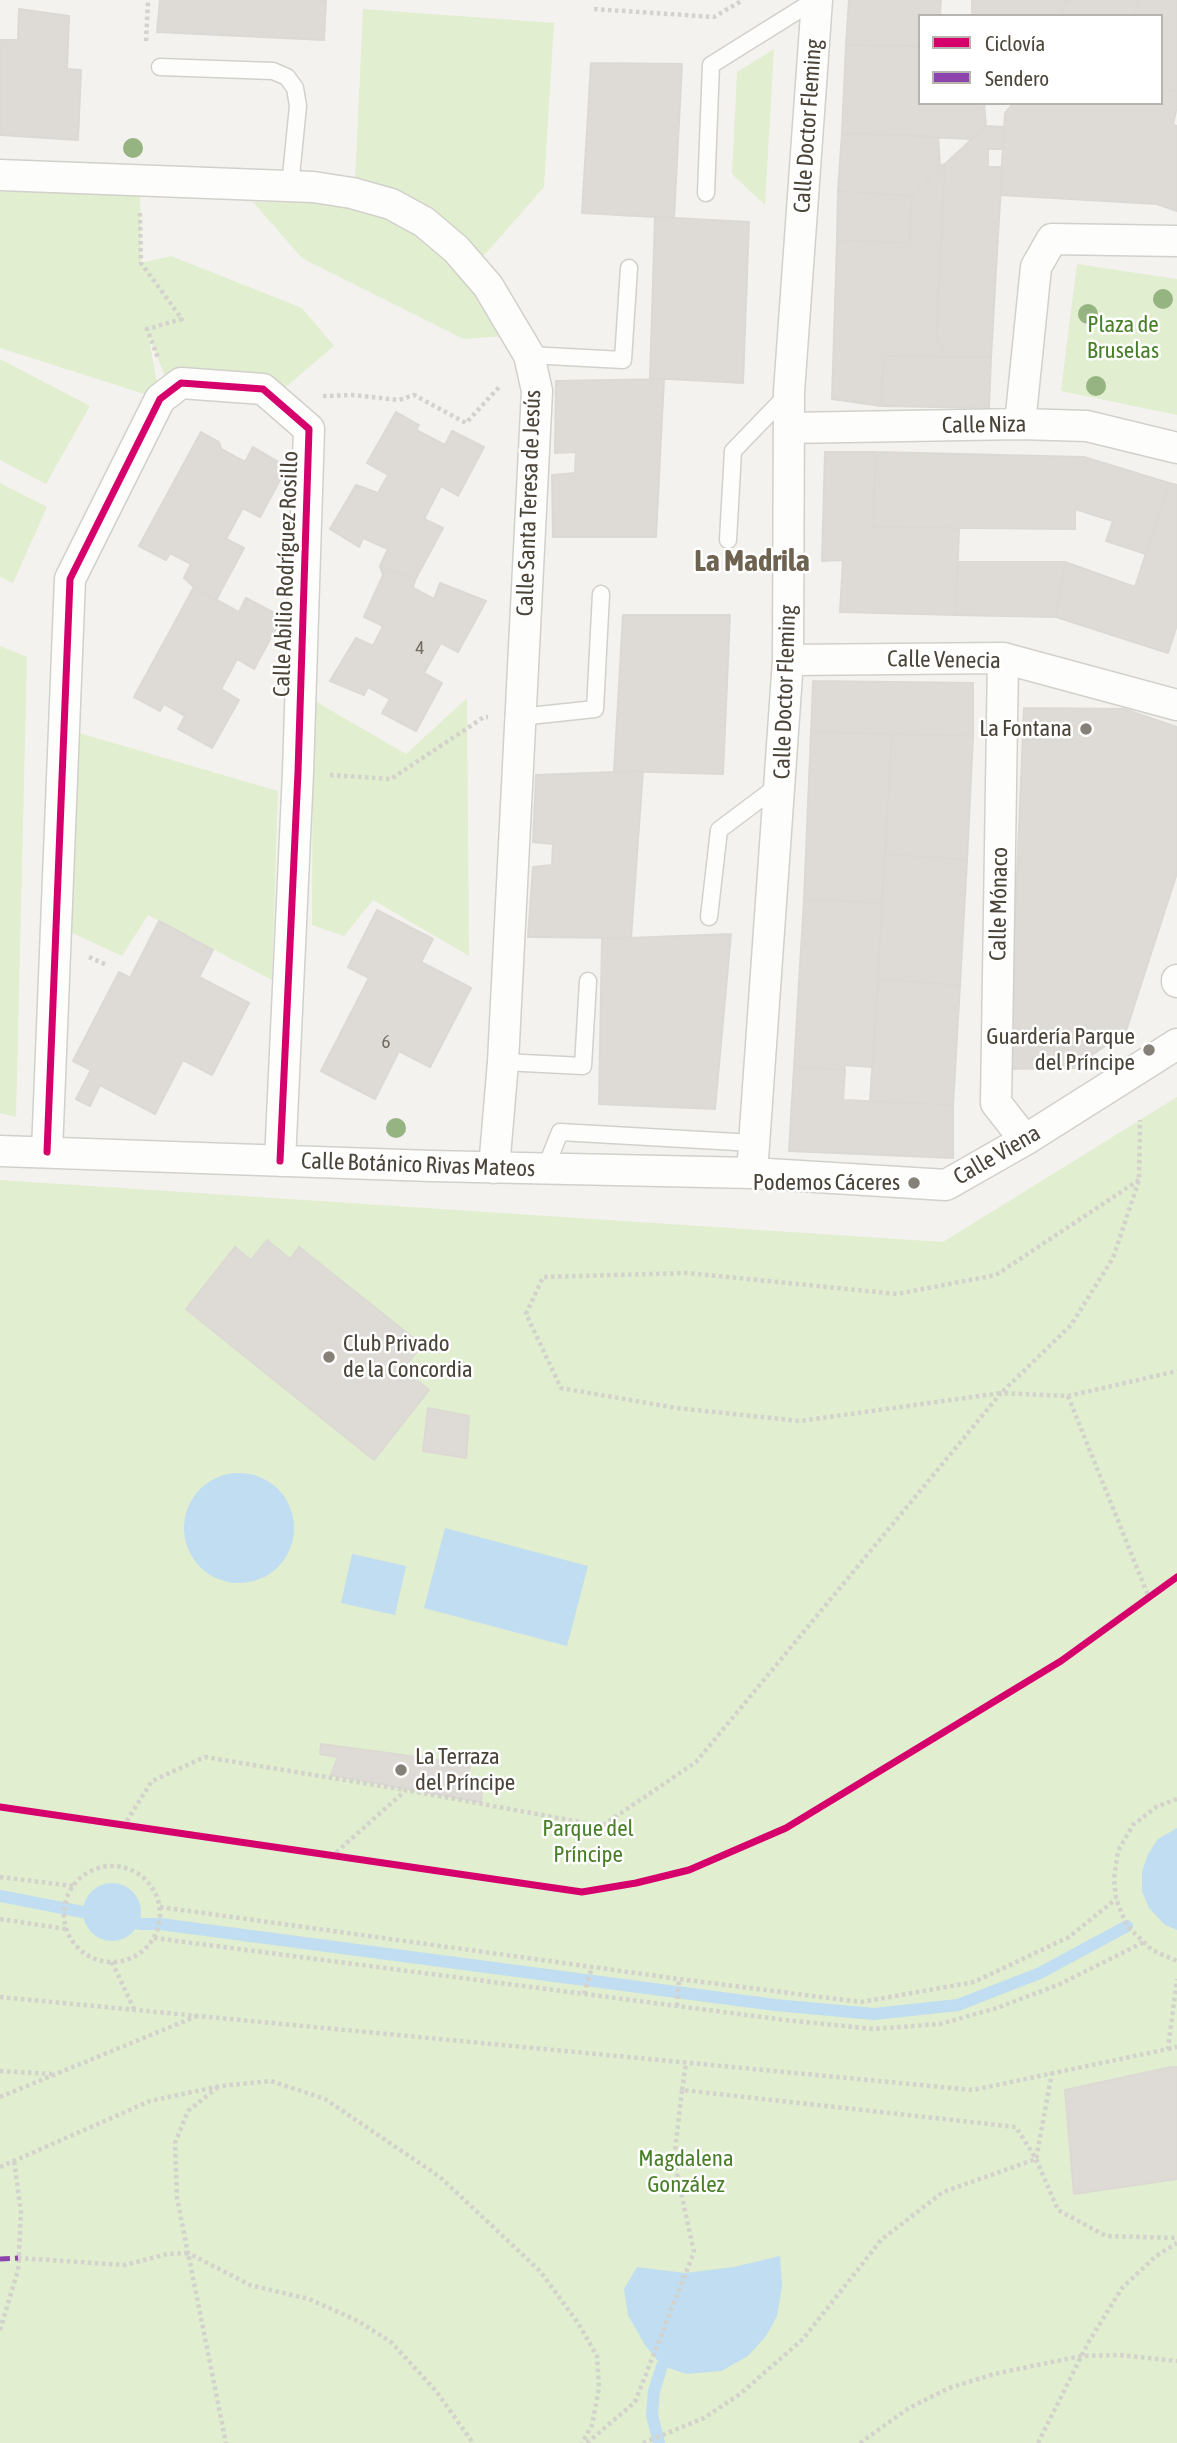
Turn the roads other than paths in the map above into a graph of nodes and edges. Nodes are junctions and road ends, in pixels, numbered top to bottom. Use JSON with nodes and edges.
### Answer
{"nodes":[{"id":1,"x":816,"y":0,"type":"edge"},
{"id":2,"x":160,"y":67,"type":"dead end"},
{"id":3,"x":0,"y":175,"type":"edge"},
{"id":4,"x":290,"y":186,"type":"junction"},
{"id":5,"x":706,"y":193,"type":"dead end"},
{"id":6,"x":1177,"y":241,"type":"edge"},
{"id":7,"x":629,"y":268,"type":"dead end"},
{"id":8,"x":529,"y":355,"type":"junction"},
{"id":9,"x":789,"y":392,"type":"junction"},
{"id":10,"x":1020,"y":424,"type":"junction"},
{"id":11,"x":789,"y":428,"type":"junction"},
{"id":12,"x":1177,"y":448,"type":"edge"},
{"id":13,"x":728,"y":540,"type":"dead end"},
{"id":14,"x":601,"y":594,"type":"dead end"},
{"id":15,"x":1003,"y":658,"type":"junction"},
{"id":16,"x":788,"y":660,"type":"junction"},
{"id":17,"x":1177,"y":705,"type":"edge"},
{"id":18,"x":520,"y":717,"type":"junction"},
{"id":19,"x":781,"y":783,"type":"junction"},
{"id":20,"x":709,"y":917,"type":"dead end"},
{"id":21,"x":588,"y":981,"type":"dead end"},
{"id":22,"x":1177,"y":1044,"type":"edge"},
{"id":23,"x":503,"y":1062,"type":"junction"},
{"id":24,"x":1025,"y":1140,"type":"junction"},
{"id":25,"x":754,"y":1143,"type":"junction"},
{"id":26,"x":0,"y":1150,"type":"edge"},
{"id":27,"x":47,"y":1152,"type":"junction"},
{"id":28,"x":280,"y":1161,"type":"junction"},
{"id":29,"x":494,"y":1168,"type":"junction"},
{"id":30,"x":544,"y":1169,"type":"junction"},
{"id":31,"x":752,"y":1173,"type":"junction"}],
"edges":[{"from":1,"to":5,"type":"lane"},
{"from":1,"to":9,"type":"street","name":"Calle Doctor Fleming"},
{"from":2,"to":4,"type":"lane"},
{"from":3,"to":4,"type":"street","name":"Calle Santa Teresa de Jesús"},
{"from":4,"to":8,"type":"street","name":"Calle Santa Teresa de Jesús"},
{"from":6,"to":10,"type":"street"},
{"from":7,"to":8,"type":"lane"},
{"from":8,"to":18,"type":"street","name":"Calle Santa Teresa de Jesús"},
{"from":9,"to":11,"type":"street","name":"Calle Doctor Fleming"},
{"from":9,"to":13,"type":"lane"},
{"from":10,"to":11,"type":"street","name":"Calle Niza"},
{"from":10,"to":12,"type":"street","name":"Calle Niza"},
{"from":11,"to":16,"type":"street","name":"Calle Doctor Fleming"},
{"from":14,"to":18,"type":"lane"},
{"from":15,"to":16,"type":"street","name":"Calle Venecia"},
{"from":15,"to":17,"type":"street","name":"Calle Venecia"},
{"from":15,"to":24,"type":"street","name":"Calle Mónaco"},
{"from":16,"to":19,"type":"street","name":"Calle Doctor Fleming"},
{"from":18,"to":23,"type":"street","name":"Calle Santa Teresa de Jesús"},
{"from":19,"to":20,"type":"lane"},
{"from":19,"to":25,"type":"street","name":"Calle Doctor Fleming"},
{"from":21,"to":23,"type":"lane"},
{"from":22,"to":24,"type":"street","name":"Calle Viena"},
{"from":23,"to":29,"type":"street","name":"Calle Santa Teresa de Jesús"},
{"from":24,"to":31,"type":"street","name":"Calle Viena"},
{"from":25,"to":30,"type":"lane"},
{"from":25,"to":31,"type":"street","name":"Calle Doctor Fleming"},
{"from":26,"to":27,"type":"street","name":"Calle Botánico Rivas Mateos"},
{"from":27,"to":28,"type":"street","name":"Calle Botánico Rivas Mateos"},
{"from":27,"to":28,"type":"street","name":"Calle Abilio Rodríguez Rosillo"},
{"from":28,"to":29,"type":"street","name":"Calle Botánico Rivas Mateos"},
{"from":29,"to":30,"type":"street","name":"Calle Botánico Rivas Mateos"},
{"from":30,"to":31,"type":"street","name":"Calle Botánico Rivas Mateos"}]}
